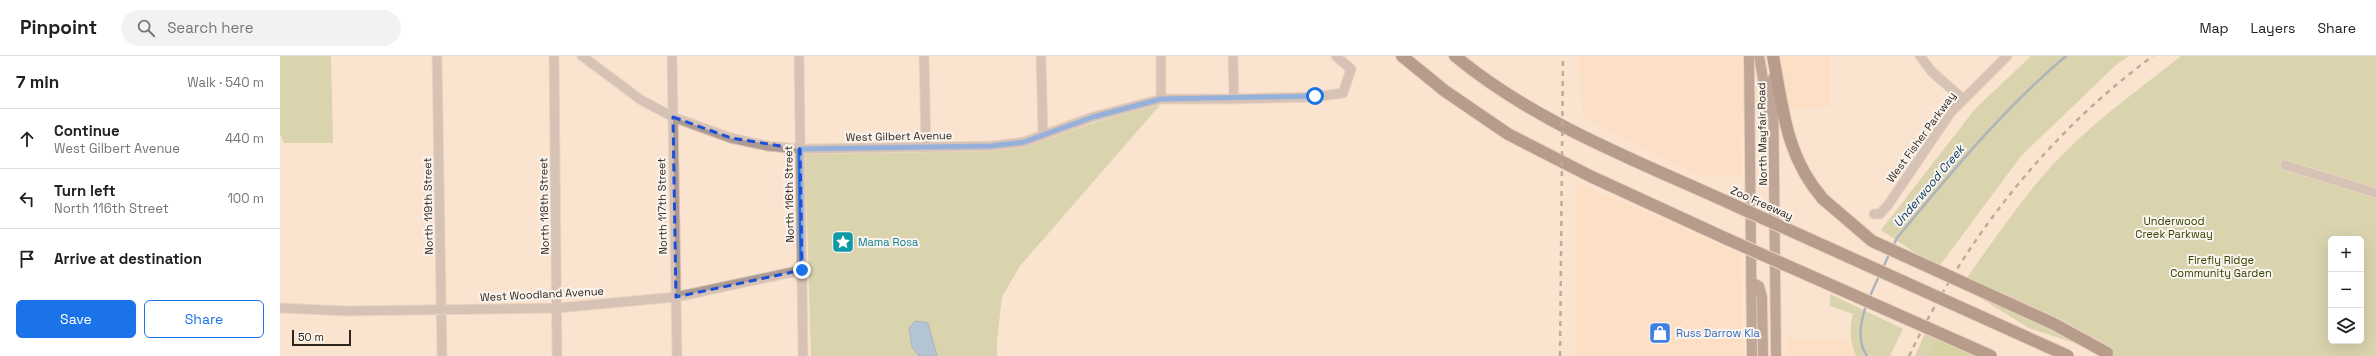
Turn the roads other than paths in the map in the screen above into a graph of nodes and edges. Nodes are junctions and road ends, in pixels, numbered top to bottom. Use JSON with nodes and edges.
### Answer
{"nodes":[{"id":1,"x":437,"y":56,"type":"edge"},
{"id":2,"x":554,"y":56,"type":"edge"},
{"id":3,"x":582,"y":56,"type":"edge"},
{"id":4,"x":672,"y":56,"type":"edge"},
{"id":5,"x":799,"y":56,"type":"edge"},
{"id":6,"x":924,"y":56,"type":"edge"},
{"id":7,"x":1041,"y":56,"type":"edge"},
{"id":8,"x":1161,"y":56,"type":"edge"},
{"id":9,"x":1233,"y":56,"type":"edge"},
{"id":10,"x":1336,"y":56,"type":"edge"},
{"id":11,"x":1402,"y":56,"type":"edge"},
{"id":12,"x":1455,"y":56,"type":"edge"},
{"id":13,"x":1749,"y":56,"type":"edge"},
{"id":14,"x":1759,"y":56,"type":"edge"},
{"id":15,"x":1773,"y":56,"type":"edge"},
{"id":16,"x":1920,"y":56,"type":"edge"},
{"id":17,"x":2007,"y":56,"type":"edge"},
{"id":18,"x":1963,"y":98,"type":"junction"},
{"id":19,"x":1161,"y":99,"type":"junction"},
{"id":20,"x":1234,"y":99,"type":"junction"},
{"id":21,"x":673,"y":117,"type":"junction"},
{"id":22,"x":1774,"y":133,"type":"junction"},
{"id":23,"x":1043,"y":136,"type":"junction"},
{"id":24,"x":926,"y":148,"type":"junction"},
{"id":25,"x":800,"y":149,"type":"junction"},
{"id":26,"x":2285,"y":165,"type":"dead end"},
{"id":27,"x":2376,"y":193,"type":"edge"},
{"id":28,"x":1874,"y":214,"type":"dead end"},
{"id":29,"x":802,"y":270,"type":"junction"},
{"id":30,"x":1751,"y":282,"type":"junction"},
{"id":31,"x":676,"y":297,"type":"junction"},
{"id":32,"x":280,"y":308,"type":"edge"},
{"id":33,"x":557,"y":308,"type":"junction"},
{"id":34,"x":442,"y":310,"type":"junction"},
{"id":35,"x":2109,"y":355,"type":"edge"},
{"id":36,"x":442,"y":356,"type":"edge"},
{"id":37,"x":558,"y":356,"type":"edge"},
{"id":38,"x":677,"y":356,"type":"edge"},
{"id":39,"x":803,"y":356,"type":"edge"},
{"id":40,"x":1752,"y":356,"type":"edge"},
{"id":41,"x":1763,"y":356,"type":"edge"},
{"id":42,"x":1776,"y":356,"type":"edge"},
{"id":43,"x":1991,"y":356,"type":"edge"},
{"id":44,"x":2068,"y":356,"type":"edge"}],
"edges":[{"from":1,"to":34,"type":"street","name":"North 119th Street"},
{"from":2,"to":33,"type":"street","name":"North 118th Street"},
{"from":3,"to":21,"type":"street","name":"West Gilbert Avenue"},
{"from":4,"to":21,"type":"street","name":"North 117th Street"},
{"from":5,"to":25,"type":"street","name":"North 116th Street"},
{"from":6,"to":24,"type":"street"},
{"from":7,"to":23,"type":"street"},
{"from":8,"to":19,"type":"street"},
{"from":9,"to":20,"type":"street"},
{"from":10,"to":20,"type":"street","name":"West Gilbert Avenue"},
{"from":11,"to":43,"type":"highway","bridge":true},
{"from":12,"to":44,"type":"highway","name":"Zoo Freeway","bridge":true},
{"from":13,"to":30,"type":"main road","name":"North Mayfair Road"},
{"from":14,"to":22,"type":"main road"},
{"from":15,"to":22,"type":"main road","name":"North Mayfair Road"},
{"from":15,"to":35,"type":"highway","bridge":true},
{"from":16,"to":18,"type":"street"},
{"from":17,"to":18,"type":"street","name":"West Fisher Parkway"},
{"from":18,"to":28,"type":"street","name":"West Fisher Parkway"},
{"from":19,"to":20,"type":"street","name":"West Gilbert Avenue"},
{"from":19,"to":23,"type":"street","name":"West Gilbert Avenue"},
{"from":21,"to":25,"type":"street","name":"West Gilbert Avenue"},
{"from":21,"to":31,"type":"street","name":"North 117th Street"},
{"from":22,"to":42,"type":"main road","name":"North Mayfair Road"},
{"from":23,"to":24,"type":"street","name":"West Gilbert Avenue"},
{"from":24,"to":25,"type":"street","name":"West Gilbert Avenue"},
{"from":25,"to":29,"type":"street","name":"North 116th Street"},
{"from":26,"to":27,"type":"street"},
{"from":29,"to":31,"type":"street","name":"West Woodland Avenue"},
{"from":29,"to":39,"type":"street","name":"North 116th Street"},
{"from":30,"to":40,"type":"main road","name":"North Mayfair Road"},
{"from":30,"to":41,"type":"main road"},
{"from":31,"to":33,"type":"street","name":"West Woodland Avenue"},
{"from":31,"to":38,"type":"street","name":"North 117th Street"},
{"from":32,"to":34,"type":"street","name":"West Woodland Avenue"},
{"from":33,"to":34,"type":"street","name":"West Woodland Avenue"},
{"from":33,"to":37,"type":"street","name":"North 118th Street"},
{"from":34,"to":36,"type":"street","name":"North 119th Street"}]}
